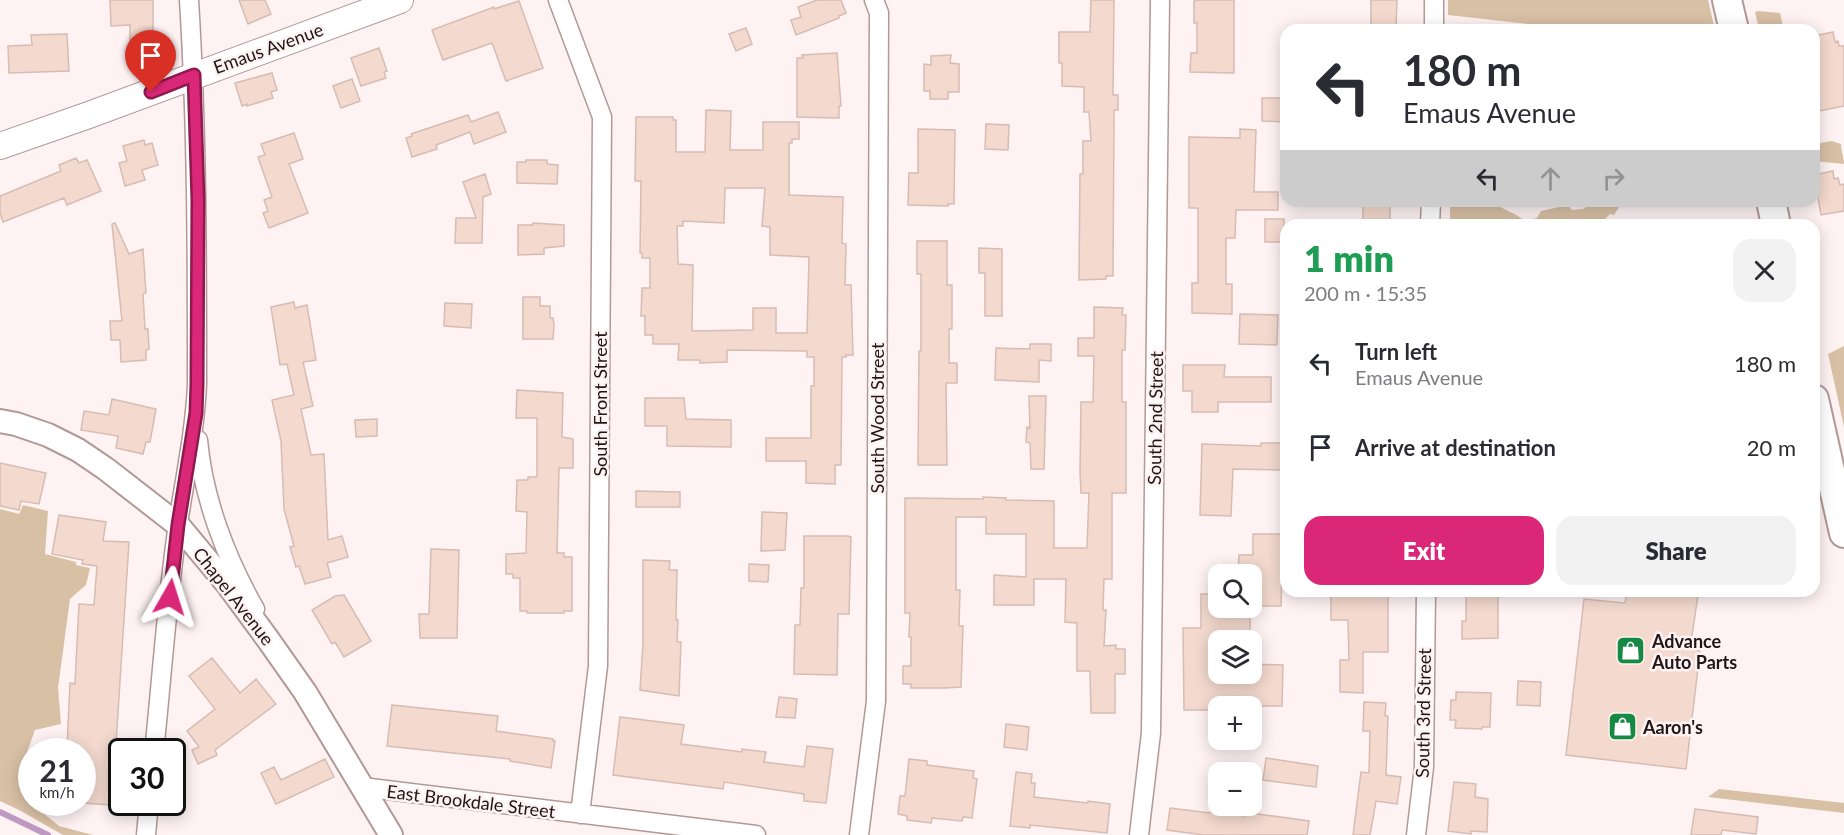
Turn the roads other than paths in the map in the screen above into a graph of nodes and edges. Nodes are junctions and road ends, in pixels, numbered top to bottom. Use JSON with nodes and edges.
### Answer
{"nodes":[{"id":1,"x":189,"y":0,"type":"edge"},
{"id":2,"x":400,"y":0,"type":"edge"},
{"id":3,"x":558,"y":0,"type":"edge"},
{"id":4,"x":874,"y":0,"type":"edge"},
{"id":5,"x":1160,"y":0,"type":"edge"},
{"id":6,"x":1434,"y":0,"type":"edge"},
{"id":7,"x":1727,"y":0,"type":"edge"},
{"id":8,"x":1434,"y":24,"type":"edge"},
{"id":9,"x":1733,"y":24,"type":"edge"},
{"id":10,"x":194,"y":75,"type":"junction"},
{"id":11,"x":0,"y":146,"type":"edge"},
{"id":12,"x":196,"y":413,"type":"junction"},
{"id":13,"x":0,"y":421,"type":"edge"},
{"id":14,"x":1820,"y":426,"type":"edge"},
{"id":15,"x":178,"y":525,"type":"junction"},
{"id":16,"x":1844,"y":533,"type":"edge"},
{"id":17,"x":1426,"y":597,"type":"edge"},
{"id":18,"x":305,"y":692,"type":"junction"},
{"id":19,"x":155,"y":738,"type":"edge"},
{"id":20,"x":362,"y":787,"type":"junction"},
{"id":21,"x":580,"y":814,"type":"junction"},
{"id":22,"x":148,"y":816,"type":"edge"},
{"id":23,"x":146,"y":835,"type":"edge"},
{"id":24,"x":391,"y":835,"type":"edge"},
{"id":25,"x":756,"y":835,"type":"edge"},
{"id":26,"x":859,"y":835,"type":"edge"},
{"id":27,"x":1139,"y":835,"type":"edge"},
{"id":28,"x":1416,"y":835,"type":"edge"}],
"edges":[{"from":1,"to":10,"type":"street"},
{"from":2,"to":10,"type":"main road","name":"Emaus Avenue"},
{"from":3,"to":21,"type":"street","name":"South Front Street"},
{"from":4,"to":26,"type":"street","name":"South Wood Street"},
{"from":5,"to":27,"type":"street","name":"South 2nd Street"},
{"from":6,"to":8,"type":"street"},
{"from":7,"to":9,"type":"main road"},
{"from":10,"to":11,"type":"main road","name":"Emaus Avenue"},
{"from":10,"to":12,"type":"street"},
{"from":12,"to":15,"type":"street"},
{"from":12,"to":18,"type":"street","name":"Chapel Avenue"},
{"from":13,"to":15,"type":"street","name":"Chapel Avenue"},
{"from":14,"to":16,"type":"main road"},
{"from":15,"to":18,"type":"street","name":"Chapel Avenue"},
{"from":15,"to":19,"type":"street"},
{"from":17,"to":28,"type":"street","name":"South 3rd Street"},
{"from":18,"to":20,"type":"street","name":"Chapel Avenue"},
{"from":20,"to":21,"type":"street","name":"East Brookdale Street"},
{"from":20,"to":24,"type":"street","name":"Chapel Avenue"},
{"from":21,"to":25,"type":"street","name":"East Brookdale Street"},
{"from":22,"to":23,"type":"street"}]}
